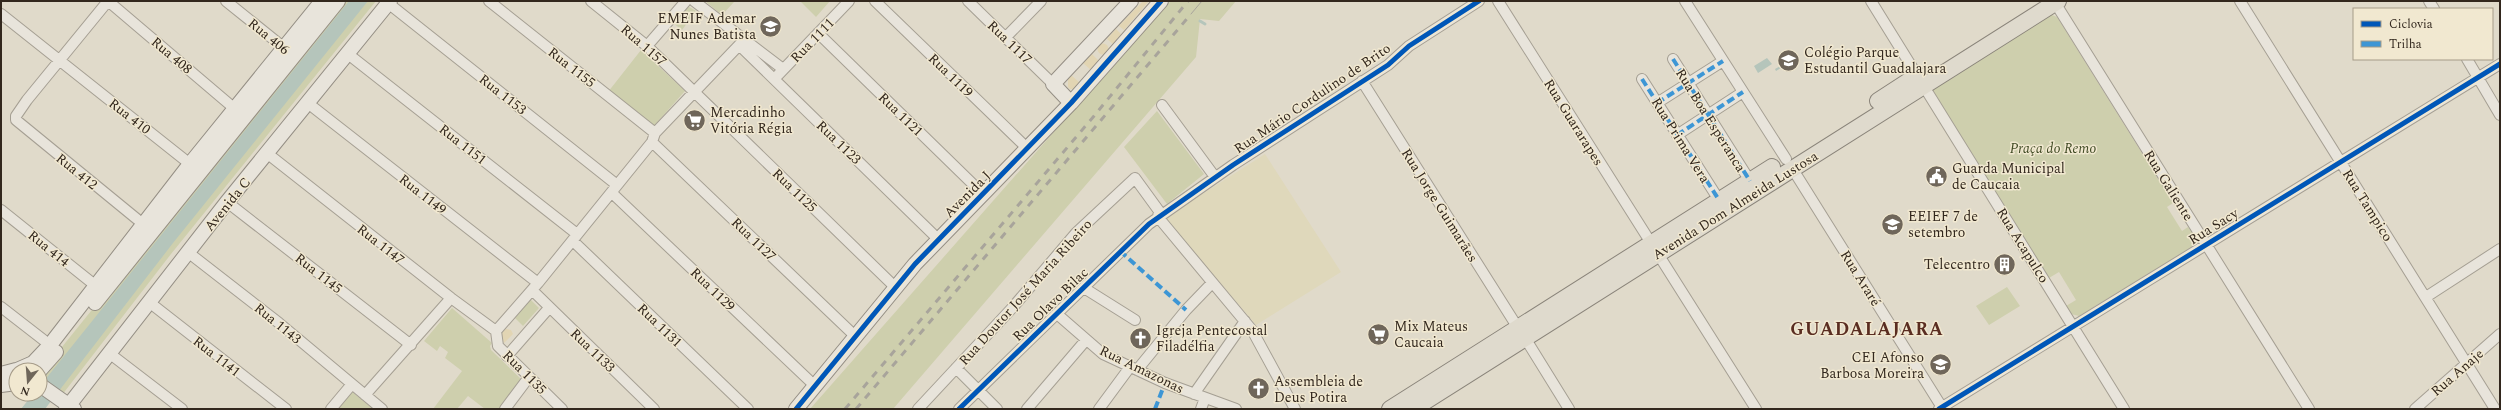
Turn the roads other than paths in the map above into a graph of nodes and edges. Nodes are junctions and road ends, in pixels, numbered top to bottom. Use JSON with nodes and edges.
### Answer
{"nodes":[{"id":1,"x":108,"y":1,"type":"edge"},
{"id":2,"x":226,"y":1,"type":"edge"},
{"id":3,"x":322,"y":1,"type":"edge"},
{"id":4,"x":338,"y":1,"type":"edge"},
{"id":5,"x":489,"y":1,"type":"edge"},
{"id":6,"x":591,"y":1,"type":"edge"},
{"id":7,"x":686,"y":1,"type":"edge"},
{"id":8,"x":694,"y":1,"type":"edge"},
{"id":9,"x":849,"y":1,"type":"edge"},
{"id":10,"x":875,"y":1,"type":"edge"},
{"id":11,"x":968,"y":1,"type":"edge"},
{"id":12,"x":1041,"y":1,"type":"edge"},
{"id":13,"x":1131,"y":1,"type":"edge"},
{"id":14,"x":1160,"y":1,"type":"edge"},
{"id":15,"x":1479,"y":1,"type":"edge"},
{"id":16,"x":1498,"y":1,"type":"edge"},
{"id":17,"x":1685,"y":1,"type":"edge"},
{"id":18,"x":1871,"y":1,"type":"edge"},
{"id":19,"x":2240,"y":1,"type":"edge"},
{"id":20,"x":389,"y":2,"type":"edge"},
{"id":21,"x":2056,"y":2,"type":"edge"},
{"id":22,"x":1,"y":14,"type":"edge"},
{"id":23,"x":818,"y":33,"type":"junction"},
{"id":24,"x":1006,"y":37,"type":"junction"},
{"id":25,"x":741,"y":42,"type":"junction"},
{"id":26,"x":647,"y":46,"type":"junction"},
{"id":27,"x":289,"y":52,"type":"junction"},
{"id":28,"x":348,"y":54,"type":"junction"},
{"id":29,"x":1673,"y":59,"type":"dead end"},
{"id":30,"x":2468,"y":60,"type":"edge"},
{"id":31,"x":59,"y":61,"type":"junction"},
{"id":32,"x":1723,"y":61,"type":"junction"},
{"id":33,"x":2500,"y":64,"type":"edge"},
{"id":34,"x":783,"y":69,"type":"junction"},
{"id":35,"x":2479,"y":78,"type":"junction"},
{"id":36,"x":775,"y":79,"type":"junction"},
{"id":37,"x":1642,"y":79,"type":"dead end"},
{"id":38,"x":1921,"y":80,"type":"junction"},
{"id":39,"x":1362,"y":81,"type":"junction"},
{"id":40,"x":1053,"y":84,"type":"junction"},
{"id":41,"x":1688,"y":84,"type":"junction"},
{"id":42,"x":695,"y":92,"type":"junction"},
{"id":43,"x":1743,"y":92,"type":"junction"},
{"id":44,"x":1072,"y":103,"type":"junction"},
{"id":45,"x":1657,"y":103,"type":"junction"},
{"id":46,"x":308,"y":104,"type":"junction"},
{"id":47,"x":1162,"y":105,"type":"dead end"},
{"id":48,"x":236,"y":109,"type":"junction"},
{"id":49,"x":1708,"y":115,"type":"junction"},
{"id":50,"x":2500,"y":115,"type":"edge"},
{"id":51,"x":1677,"y":135,"type":"junction"},
{"id":52,"x":654,"y":138,"type":"junction"},
{"id":53,"x":1028,"y":149,"type":"junction"},
{"id":54,"x":268,"y":154,"type":"junction"},
{"id":55,"x":2340,"y":161,"type":"junction"},
{"id":56,"x":1789,"y":163,"type":"junction"},
{"id":57,"x":195,"y":168,"type":"junction"},
{"id":58,"x":1215,"y":177,"type":"junction"},
{"id":59,"x":1750,"y":181,"type":"junction"},
{"id":60,"x":614,"y":189,"type":"junction"},
{"id":61,"x":984,"y":195,"type":"junction"},
{"id":62,"x":1719,"y":200,"type":"junction"},
{"id":63,"x":227,"y":202,"type":"junction"},
{"id":64,"x":1,"y":210,"type":"edge"},
{"id":65,"x":1158,"y":217,"type":"junction"},
{"id":66,"x":143,"y":224,"type":"junction"},
{"id":67,"x":575,"y":238,"type":"junction"},
{"id":68,"x":939,"y":240,"type":"junction"},
{"id":69,"x":2206,"y":245,"type":"junction"},
{"id":70,"x":1654,"y":248,"type":"junction"},
{"id":71,"x":2500,"y":249,"type":"edge"},
{"id":72,"x":189,"y":253,"type":"junction"},
{"id":73,"x":1212,"y":283,"type":"junction"},
{"id":74,"x":96,"y":286,"type":"junction"},
{"id":75,"x":535,"y":287,"type":"junction"},
{"id":76,"x":896,"y":288,"type":"junction"},
{"id":77,"x":1084,"y":288,"type":"junction"},
{"id":78,"x":2426,"y":297,"type":"junction"},
{"id":79,"x":450,"y":298,"type":"junction"},
{"id":80,"x":149,"y":302,"type":"junction"},
{"id":81,"x":1,"y":307,"type":"edge"},
{"id":82,"x":549,"y":308,"type":"junction"},
{"id":83,"x":1057,"y":314,"type":"junction"},
{"id":84,"x":1135,"y":320,"type":"dead end"},
{"id":85,"x":1245,"y":321,"type":"junction"},
{"id":86,"x":2073,"y":326,"type":"junction"},
{"id":87,"x":496,"y":331,"type":"junction"},
{"id":88,"x":1521,"y":333,"type":"junction"},
{"id":89,"x":2500,"y":334,"type":"edge"},
{"id":90,"x":856,"y":336,"type":"junction"},
{"id":91,"x":1086,"y":340,"type":"junction"},
{"id":92,"x":50,"y":345,"type":"junction"},
{"id":93,"x":411,"y":345,"type":"junction"},
{"id":94,"x":109,"y":353,"type":"junction"},
{"id":95,"x":507,"y":356,"type":"junction"},
{"id":96,"x":32,"y":362,"type":"edge"},
{"id":97,"x":33,"y":362,"type":"edge"},
{"id":98,"x":2466,"y":363,"type":"junction"},
{"id":99,"x":956,"y":368,"type":"junction"},
{"id":100,"x":1134,"y":369,"type":"junction"},
{"id":101,"x":529,"y":377,"type":"junction"},
{"id":102,"x":352,"y":384,"type":"junction"},
{"id":103,"x":814,"y":385,"type":"junction"},
{"id":104,"x":978,"y":391,"type":"junction"},
{"id":105,"x":48,"y":392,"type":"edge"},
{"id":106,"x":1194,"y":394,"type":"junction"},
{"id":107,"x":365,"y":395,"type":"junction"},
{"id":108,"x":1206,"y":398,"type":"junction"},
{"id":109,"x":66,"y":406,"type":"edge"},
{"id":110,"x":1941,"y":408,"type":"edge"},
{"id":111,"x":182,"y":409,"type":"edge"},
{"id":112,"x":286,"y":409,"type":"edge"},
{"id":113,"x":331,"y":409,"type":"edge"},
{"id":114,"x":382,"y":409,"type":"edge"},
{"id":115,"x":504,"y":409,"type":"edge"},
{"id":116,"x":562,"y":409,"type":"edge"},
{"id":117,"x":654,"y":409,"type":"edge"},
{"id":118,"x":748,"y":409,"type":"edge"},
{"id":119,"x":796,"y":409,"type":"edge"},
{"id":120,"x":918,"y":409,"type":"edge"},
{"id":121,"x":959,"y":409,"type":"edge"},
{"id":122,"x":997,"y":409,"type":"edge"},
{"id":123,"x":1027,"y":409,"type":"edge"},
{"id":124,"x":1099,"y":409,"type":"edge"},
{"id":125,"x":1201,"y":409,"type":"edge"},
{"id":126,"x":1236,"y":409,"type":"edge"},
{"id":127,"x":1295,"y":409,"type":"edge"},
{"id":128,"x":1390,"y":409,"type":"edge"},
{"id":129,"x":1413,"y":409,"type":"edge"},
{"id":130,"x":1569,"y":409,"type":"edge"},
{"id":131,"x":1756,"y":409,"type":"edge"},
{"id":132,"x":2124,"y":409,"type":"edge"},
{"id":133,"x":2309,"y":409,"type":"edge"},
{"id":134,"x":2415,"y":409,"type":"edge"},
{"id":135,"x":2495,"y":409,"type":"edge"}],
"edges":[{"from":1,"to":31,"type":"street"},
{"from":1,"to":48,"type":"street","name":"Rua 408"},
{"from":2,"to":27,"type":"street","name":"Rua 406"},
{"from":3,"to":27,"type":"street"},
{"from":4,"to":27,"type":"street"},
{"from":5,"to":52,"type":"street","name":"Rua 1155"},
{"from":6,"to":26,"type":"street","name":"Rua 1157"},
{"from":7,"to":26,"type":"street"},
{"from":8,"to":25,"type":"street"},
{"from":9,"to":23,"type":"street","name":"Rua 1111"},
{"from":10,"to":53,"type":"street","name":"Rua 1119"},
{"from":11,"to":24,"type":"street","name":"Rua 1117"},
{"from":12,"to":24,"type":"street"},
{"from":13,"to":40,"type":"street"},
{"from":14,"to":44,"type":"street","name":"Avenida J"},
{"from":15,"to":39,"type":"street","name":"Rua Mário Cordulino de Brito"},
{"from":16,"to":70,"type":"street","name":"Rua Guararapes"},
{"from":17,"to":32,"type":"street","name":"Rua Araré"},
{"from":18,"to":38,"type":"street","name":"Rua Acapulco"},
{"from":19,"to":55,"type":"street","name":"Rua Tampico"},
{"from":20,"to":28,"type":"street","name":"Avenida C"},
{"from":20,"to":60,"type":"street","name":"Rua 1153"},
{"from":21,"to":38,"type":"main road","name":"Avenida Dom Almeida Lustosa"},
{"from":21,"to":69,"type":"street","name":"Rua Galiente"},
{"from":22,"to":31,"type":"street","name":"Rua 410"},
{"from":23,"to":34,"type":"street","name":"Rua 1111"},
{"from":23,"to":61,"type":"street","name":"Rua 1121"},
{"from":24,"to":40,"type":"street","name":"Rua 1117"},
{"from":25,"to":34,"type":"street"},
{"from":25,"to":36,"type":"street","name":"Rua 1123"},
{"from":25,"to":42,"type":"street"},
{"from":26,"to":42,"type":"street","name":"Rua 1157"},
{"from":27,"to":48,"type":"street"},
{"from":27,"to":57,"type":"street"},
{"from":28,"to":46,"type":"street","name":"Avenida C"},
{"from":28,"to":67,"type":"street","name":"Rua 1151"},
{"from":29,"to":41,"type":"street","name":"Rua Boa Esperanca"},
{"from":30,"to":35,"type":"street"},
{"from":31,"to":57,"type":"street","name":"Rua 410"},
{"from":31,"to":66,"type":"street","name":"Rua 412"},
{"from":32,"to":41,"type":"street"},
{"from":32,"to":43,"type":"street","name":"Rua Araré"},
{"from":33,"to":35,"type":"street","name":"Rua Sacy"},
{"from":34,"to":36,"type":"street","name":"Rua 1111"},
{"from":35,"to":50,"type":"street"},
{"from":35,"to":55,"type":"street","name":"Rua Sacy"},
{"from":36,"to":68,"type":"street","name":"Rua 1123"},
{"from":37,"to":45,"type":"street","name":"Rua Prima Vera"},
{"from":38,"to":56,"type":"main road","name":"Avenida Dom Almeida Lustosa"},
{"from":38,"to":86,"type":"street","name":"Rua Acapulco"},
{"from":39,"to":58,"type":"street","name":"Rua Mário Cordulino de Brito"},
{"from":39,"to":88,"type":"street","name":"Rua Jorge Guimarães"},
{"from":40,"to":44,"type":"street"},
{"from":41,"to":45,"type":"street"},
{"from":41,"to":49,"type":"street","name":"Rua Boa Esperanca"},
{"from":42,"to":52,"type":"street"},
{"from":42,"to":76,"type":"street","name":"Rua 1125"},
{"from":43,"to":49,"type":"street"},
{"from":43,"to":56,"type":"street","name":"Rua Araré"},
{"from":44,"to":53,"type":"street","name":"Avenida J"},
{"from":45,"to":51,"type":"street","name":"Rua Prima Vera"},
{"from":46,"to":54,"type":"street","name":"Avenida C"},
{"from":46,"to":75,"type":"street","name":"Rua 1149"},
{"from":47,"to":58,"type":"street"},
{"from":48,"to":57,"type":"street"},
{"from":49,"to":51,"type":"street"},
{"from":49,"to":59,"type":"street","name":"Rua Boa Esperanca"},
{"from":51,"to":62,"type":"street","name":"Rua Prima Vera"},
{"from":52,"to":60,"type":"street"},
{"from":52,"to":90,"type":"street","name":"Rua 1127"},
{"from":53,"to":61,"type":"street","name":"Avenida J"},
{"from":54,"to":63,"type":"street","name":"Avenida C"},
{"from":54,"to":79,"type":"street","name":"Rua 1147"},
{"from":55,"to":69,"type":"street","name":"Rua Sacy"},
{"from":55,"to":78,"type":"street","name":"Rua Tampico"},
{"from":56,"to":59,"type":"main road","name":"Avenida Dom Almeida Lustosa"},
{"from":56,"to":70,"type":"main road","name":"Avenida Dom Almeida Lustosa"},
{"from":56,"to":110,"type":"street","name":"Rua Araré"},
{"from":57,"to":66,"type":"street"},
{"from":57,"to":96,"type":"street"},
{"from":58,"to":65,"type":"street","name":"Rua Mário Cordulino de Brito"},
{"from":59,"to":62,"type":"main road","name":"Avenida Dom Almeida Lustosa"},
{"from":60,"to":67,"type":"street"},
{"from":60,"to":103,"type":"street","name":"Rua 1129"},
{"from":61,"to":68,"type":"street","name":"Avenida J"},
{"from":62,"to":70,"type":"main road","name":"Avenida Dom Almeida Lustosa"},
{"from":63,"to":72,"type":"street","name":"Avenida C"},
{"from":63,"to":93,"type":"street","name":"Rua 1145"},
{"from":64,"to":74,"type":"street","name":"Rua 414"},
{"from":65,"to":73,"type":"street"},
{"from":65,"to":77,"type":"street","name":"Rua Olavo Bilac"},
{"from":65,"to":99,"type":"street","name":"Rua Doutor José Maria Ribeiro"},
{"from":66,"to":74,"type":"street"},
{"from":67,"to":75,"type":"street"},
{"from":67,"to":118,"type":"street","name":"Rua 1131"},
{"from":68,"to":76,"type":"street","name":"Avenida J"},
{"from":69,"to":86,"type":"street","name":"Rua Sacy"},
{"from":69,"to":133,"type":"street","name":"Rua Galiente"},
{"from":70,"to":88,"type":"main road","name":"Avenida Dom Almeida Lustosa"},
{"from":70,"to":131,"type":"street","name":"Rua Guararapes"},
{"from":71,"to":78,"type":"street"},
{"from":72,"to":80,"type":"street","name":"Avenida C"},
{"from":72,"to":102,"type":"street","name":"Rua 1143"},
{"from":73,"to":85,"type":"street"},
{"from":73,"to":100,"type":"street"},
{"from":74,"to":92,"type":"street"},
{"from":75,"to":82,"type":"street","name":"Rua 1133"},
{"from":75,"to":87,"type":"street"},
{"from":76,"to":90,"type":"street","name":"Avenida J"},
{"from":77,"to":83,"type":"street","name":"Rua Olavo Bilac"},
{"from":77,"to":84,"type":"street"},
{"from":78,"to":98,"type":"street","name":"Rua Tampico"},
{"from":79,"to":87,"type":"street","name":"Rua 1147"},
{"from":79,"to":93,"type":"street"},
{"from":80,"to":94,"type":"street","name":"Avenida C"},
{"from":80,"to":112,"type":"street","name":"Rua 1141"},
{"from":81,"to":92,"type":"street"},
{"from":82,"to":95,"type":"street"},
{"from":82,"to":117,"type":"street","name":"Rua 1133"},
{"from":83,"to":91,"type":"street","name":"Rua Amazonas"},
{"from":83,"to":104,"type":"street","name":"Rua Olavo Bilac"},
{"from":85,"to":106,"type":"street"},
{"from":85,"to":127,"type":"street"},
{"from":86,"to":110,"type":"street","name":"Rua Sacy"},
{"from":86,"to":132,"type":"street","name":"Rua Acapulco"},
{"from":87,"to":95,"type":"street","name":"Rua 1135"},
{"from":88,"to":128,"type":"main road","name":"Avenida Dom Almeida Lustosa"},
{"from":88,"to":129,"type":"main road","name":"Avenida Dom Almeida Lustosa"},
{"from":88,"to":130,"type":"street","name":"Rua Jorge Guimarães"},
{"from":89,"to":98,"type":"street","name":"Rua Anaje"},
{"from":90,"to":103,"type":"street","name":"Avenida J"},
{"from":91,"to":100,"type":"street","name":"Rua Amazonas"},
{"from":91,"to":123,"type":"street"},
{"from":92,"to":97,"type":"street"},
{"from":93,"to":107,"type":"street"},
{"from":94,"to":109,"type":"street","name":"Avenida C"},
{"from":94,"to":111,"type":"street"},
{"from":95,"to":101,"type":"street","name":"Rua 1135"},
{"from":98,"to":134,"type":"street","name":"Rua Anaje"},
{"from":98,"to":135,"type":"street","name":"Rua Tampico"},
{"from":99,"to":104,"type":"street"},
{"from":99,"to":120,"type":"street","name":"Rua Doutor José Maria Ribeiro"},
{"from":100,"to":106,"type":"street","name":"Rua Amazonas"},
{"from":100,"to":124,"type":"street"},
{"from":101,"to":115,"type":"street"},
{"from":101,"to":116,"type":"street","name":"Rua 1135"},
{"from":102,"to":107,"type":"street","name":"Rua 1143"},
{"from":102,"to":113,"type":"street"},
{"from":103,"to":119,"type":"street","name":"Avenida J"},
{"from":104,"to":121,"type":"street","name":"Rua Olavo Bilac"},
{"from":104,"to":122,"type":"street"},
{"from":105,"to":109,"type":"street"},
{"from":106,"to":108,"type":"street","name":"Rua Amazonas"},
{"from":107,"to":114,"type":"street","name":"Rua 1143"},
{"from":108,"to":125,"type":"street"},
{"from":108,"to":126,"type":"street","name":"Rua Amazonas"}]}
